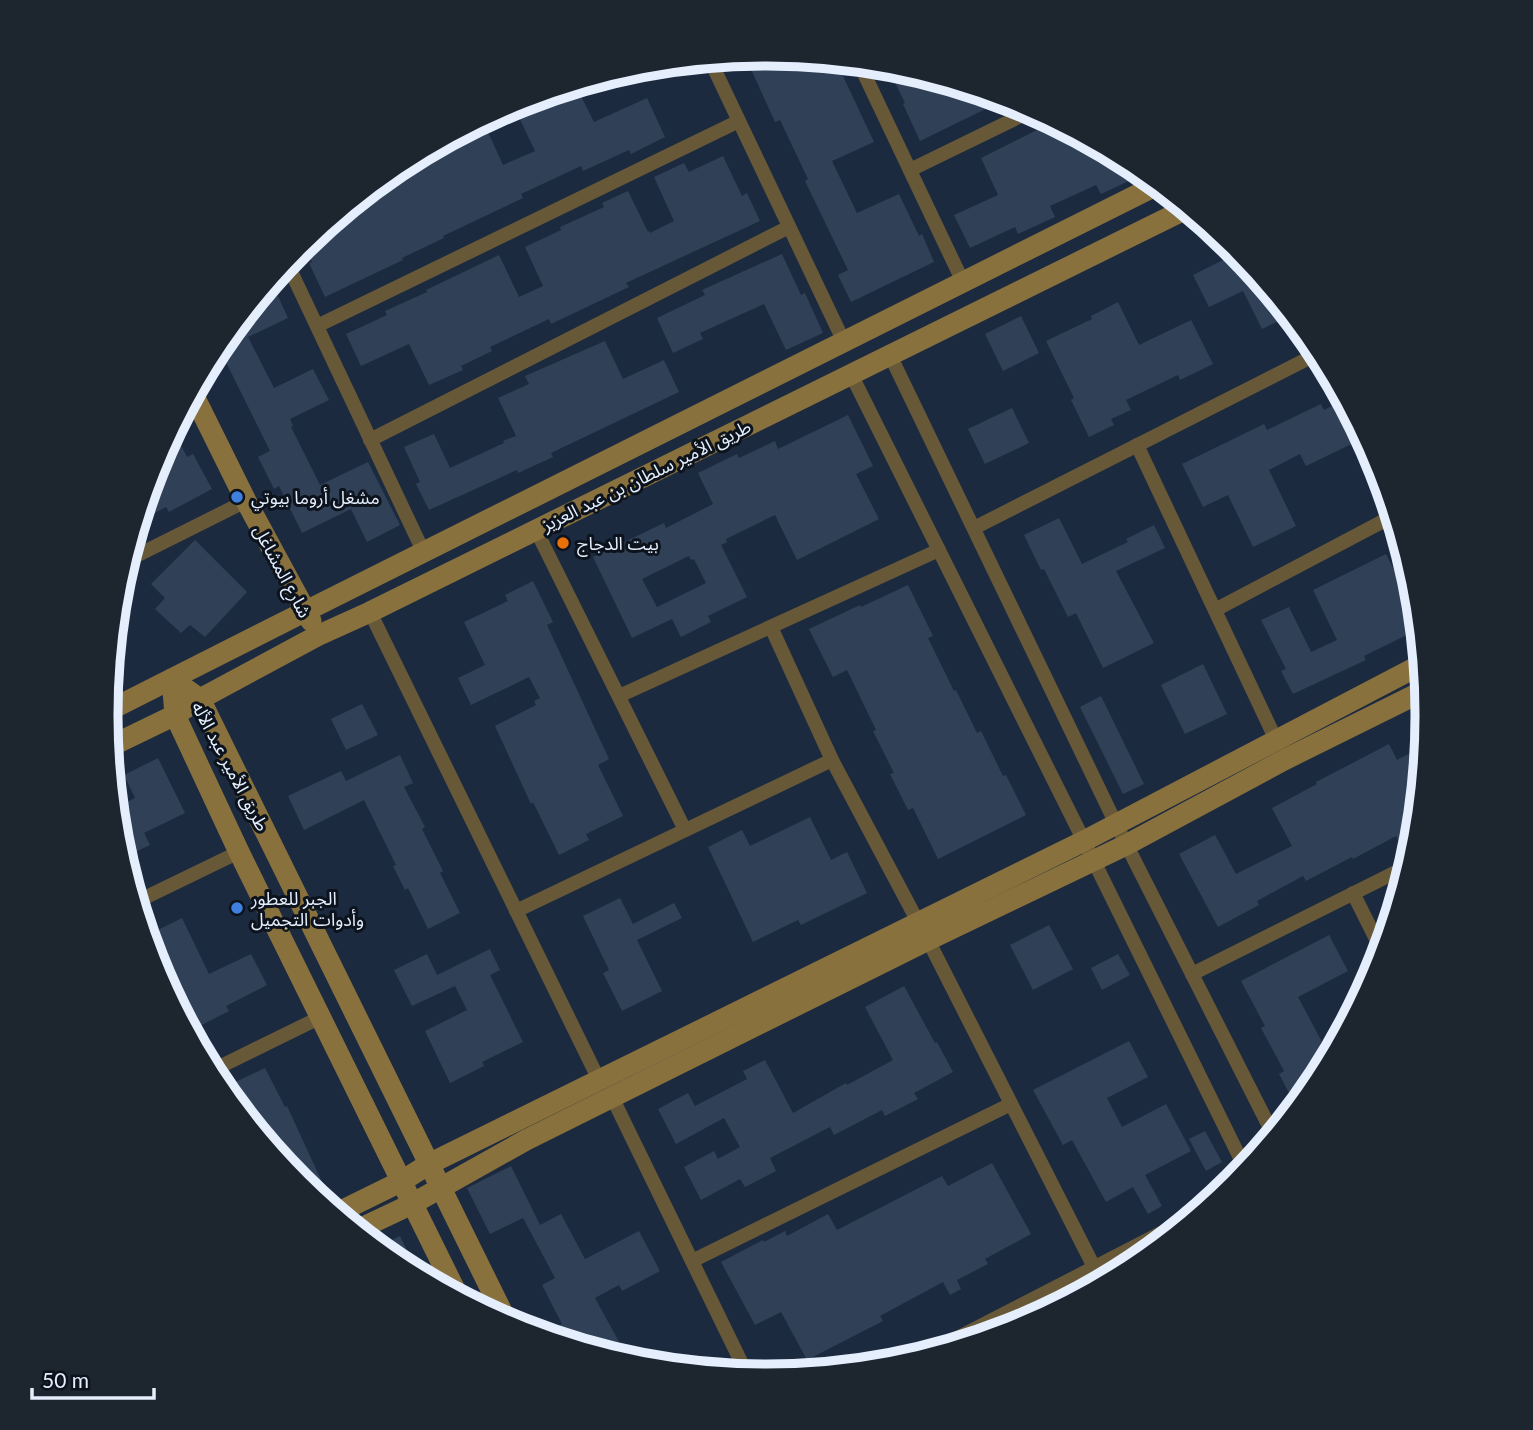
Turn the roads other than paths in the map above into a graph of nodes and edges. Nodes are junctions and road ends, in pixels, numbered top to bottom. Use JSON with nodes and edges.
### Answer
{"nodes":[{"id":1,"x":713,"y":69,"type":"edge"},
{"id":2,"x":864,"y":74,"type":"edge"},
{"id":3,"x":1018,"y":117,"type":"edge"},
{"id":4,"x":739,"y":121,"type":"junction"},
{"id":5,"x":910,"y":170,"type":"junction"},
{"id":6,"x":1146,"y":190,"type":"edge"},
{"id":7,"x":1176,"y":213,"type":"edge"},
{"id":8,"x":789,"y":228,"type":"junction"},
{"id":9,"x":292,"y":273,"type":"edge"},
{"id":10,"x":963,"y":282,"type":"junction"},
{"id":11,"x":317,"y":327,"type":"junction"},
{"id":12,"x":844,"y":342,"type":"junction"},
{"id":13,"x":890,"y":355,"type":"junction"},
{"id":14,"x":1308,"y":358,"type":"edge"},
{"id":15,"x":851,"y":374,"type":"junction"},
{"id":16,"x":198,"y":404,"type":"edge"},
{"id":17,"x":370,"y":440,"type":"junction"},
{"id":18,"x":1137,"y":445,"type":"junction"},
{"id":19,"x":246,"y":501,"type":"junction"},
{"id":20,"x":1385,"y":520,"type":"edge"},
{"id":21,"x":974,"y":528,"type":"junction"},
{"id":22,"x":536,"y":530,"type":"junction"},
{"id":23,"x":939,"y":551,"type":"junction"},
{"id":24,"x":424,"y":553,"type":"junction"},
{"id":25,"x":138,"y":555,"type":"edge"},
{"id":26,"x":1215,"y":610,"type":"junction"},
{"id":27,"x":306,"y":611,"type":"junction"},
{"id":28,"x":370,"y":612,"type":"junction"},
{"id":29,"x":771,"y":627,"type":"junction"},
{"id":30,"x":317,"y":636,"type":"junction"},
{"id":31,"x":1413,"y":668,"type":"edge"},
{"id":32,"x":172,"y":679,"type":"junction"},
{"id":33,"x":1415,"y":695,"type":"edge"},
{"id":34,"x":619,"y":696,"type":"junction"},
{"id":35,"x":200,"y":699,"type":"junction"},
{"id":36,"x":118,"y":706,"type":"edge"},
{"id":37,"x":175,"y":715,"type":"junction"},
{"id":38,"x":1276,"y":740,"type":"junction"},
{"id":39,"x":119,"y":742,"type":"edge"},
{"id":40,"x":832,"y":760,"type":"junction"},
{"id":41,"x":1116,"y":824,"type":"junction"},
{"id":42,"x":685,"y":830,"type":"junction"},
{"id":43,"x":1084,"y":841,"type":"junction"},
{"id":44,"x":1126,"y":845,"type":"junction"},
{"id":45,"x":239,"y":852,"type":"junction"},
{"id":46,"x":1093,"y":861,"type":"junction"},
{"id":47,"x":1396,"y":872,"type":"edge"},
{"id":48,"x":1353,"y":893,"type":"junction"},
{"id":49,"x":144,"y":897,"type":"edge"},
{"id":50,"x":516,"y":911,"type":"junction"},
{"id":51,"x":923,"y":931,"type":"junction"},
{"id":52,"x":1375,"y":938,"type":"edge"},
{"id":53,"x":1192,"y":974,"type":"junction"},
{"id":54,"x":321,"y":1017,"type":"junction"},
{"id":55,"x":221,"y":1066,"type":"edge"},
{"id":56,"x":599,"y":1080,"type":"junction"},
{"id":57,"x":612,"y":1097,"type":"junction"},
{"id":58,"x":1011,"y":1104,"type":"junction"},
{"id":59,"x":1269,"y":1125,"type":"edge"},
{"id":60,"x":1240,"y":1158,"type":"edge"},
{"id":61,"x":429,"y":1164,"type":"junction"},
{"id":62,"x":402,"y":1181,"type":"junction"},
{"id":63,"x":440,"y":1189,"type":"junction"},
{"id":64,"x":412,"y":1204,"type":"junction"},
{"id":65,"x":346,"y":1209,"type":"edge"},
{"id":66,"x":367,"y":1225,"type":"edge"},
{"id":67,"x":1146,"y":1240,"type":"edge"},
{"id":68,"x":692,"y":1261,"type":"junction"},
{"id":69,"x":1094,"y":1267,"type":"junction"},
{"id":70,"x":451,"y":1282,"type":"edge"},
{"id":71,"x":497,"y":1305,"type":"edge"},
{"id":72,"x":973,"y":1329,"type":"edge"},
{"id":73,"x":742,"y":1363,"type":"edge"}],
"edges":[{"from":1,"to":4,"type":"street"},
{"from":2,"to":5,"type":"street"},
{"from":3,"to":5,"type":"street"},
{"from":4,"to":8,"type":"street"},
{"from":4,"to":11,"type":"street"},
{"from":5,"to":10,"type":"street"},
{"from":6,"to":10,"type":"street","name":"طريق الأمير سلطان بن عبد العزيز"},
{"from":7,"to":13,"type":"street","name":"طريق الأمير سلطان بن عبد العزيز"},
{"from":8,"to":12,"type":"street"},
{"from":8,"to":17,"type":"street"},
{"from":9,"to":11,"type":"street"},
{"from":10,"to":12,"type":"street","name":"طريق الأمير سلطان بن عبد العزيز"},
{"from":11,"to":17,"type":"street"},
{"from":12,"to":24,"type":"street","name":"طريق الأمير سلطان بن عبد العزيز"},
{"from":13,"to":15,"type":"street","name":"طريق الأمير سلطان بن عبد العزيز"},
{"from":13,"to":21,"type":"street"},
{"from":14,"to":18,"type":"street"},
{"from":15,"to":22,"type":"street","name":"طريق الأمير سلطان بن عبد العزيز"},
{"from":15,"to":23,"type":"street"},
{"from":16,"to":19,"type":"street","name":"شارع المشاغل"},
{"from":17,"to":24,"type":"street"},
{"from":18,"to":21,"type":"street"},
{"from":18,"to":26,"type":"street"},
{"from":19,"to":25,"type":"street"},
{"from":19,"to":27,"type":"street","name":"شارع المشاغل"},
{"from":20,"to":26,"type":"street"},
{"from":21,"to":41,"type":"street"},
{"from":22,"to":28,"type":"street","name":"طريق الأمير سلطان بن عبد العزيز"},
{"from":22,"to":34,"type":"street"},
{"from":23,"to":29,"type":"street"},
{"from":23,"to":43,"type":"street"},
{"from":24,"to":27,"type":"street","name":"طريق الأمير سلطان بن عبد العزيز"},
{"from":26,"to":38,"type":"street"},
{"from":27,"to":30,"type":"street","name":"شارع المشاغل"},
{"from":27,"to":32,"type":"street","name":"طريق الأمير سلطان بن عبد العزيز"},
{"from":28,"to":30,"type":"street","name":"طريق الأمير سلطان بن عبد العزيز"},
{"from":28,"to":50,"type":"street"},
{"from":29,"to":34,"type":"street"},
{"from":29,"to":40,"type":"street"},
{"from":30,"to":35,"type":"street","name":"طريق الأمير سلطان بن عبد العزيز"},
{"from":31,"to":38,"type":"street"},
{"from":32,"to":35,"type":"street","name":"طريق الأمير عبد الأله"},
{"from":32,"to":36,"type":"street","name":"طريق الأمير سلطان بن عبد العزيز"},
{"from":32,"to":37,"type":"street","name":"طريق الأمير عبد الأله"},
{"from":33,"to":44,"type":"street"},
{"from":34,"to":42,"type":"street"},
{"from":35,"to":37,"type":"street","name":"طريق الأمير سلطان بن عبد العزيز"},
{"from":35,"to":61,"type":"street","name":"طريق الأمير عبد الأله"},
{"from":37,"to":39,"type":"street","name":"طريق الأمير سلطان بن عبد العزيز"},
{"from":37,"to":45,"type":"street","name":"طريق الأمير عبد الأله"},
{"from":38,"to":41,"type":"street"},
{"from":40,"to":42,"type":"street"},
{"from":40,"to":51,"type":"street"},
{"from":41,"to":43,"type":"street"},
{"from":41,"to":44,"type":"street"},
{"from":42,"to":50,"type":"street"},
{"from":43,"to":46,"type":"street"},
{"from":43,"to":51,"type":"street"},
{"from":44,"to":46,"type":"street"},
{"from":44,"to":53,"type":"street"},
{"from":45,"to":49,"type":"street"},
{"from":45,"to":54,"type":"street","name":"طريق الأمير عبد الأله"},
{"from":46,"to":51,"type":"street"},
{"from":46,"to":60,"type":"street"},
{"from":47,"to":48,"type":"street"},
{"from":48,"to":52,"type":"street"},
{"from":48,"to":53,"type":"street"},
{"from":50,"to":56,"type":"street"},
{"from":51,"to":56,"type":"street"},
{"from":51,"to":57,"type":"street"},
{"from":51,"to":58,"type":"street"},
{"from":53,"to":59,"type":"street"},
{"from":54,"to":55,"type":"street"},
{"from":54,"to":62,"type":"street","name":"طريق الأمير عبد الأله"},
{"from":56,"to":61,"type":"street"},
{"from":57,"to":63,"type":"street"},
{"from":57,"to":68,"type":"street"},
{"from":58,"to":68,"type":"street"},
{"from":58,"to":69,"type":"street"},
{"from":61,"to":62,"type":"street"},
{"from":61,"to":63,"type":"street","name":"طريق الأمير عبد الأله"},
{"from":62,"to":64,"type":"street","name":"طريق الأمير عبد الأله"},
{"from":62,"to":65,"type":"street"},
{"from":63,"to":64,"type":"street"},
{"from":63,"to":71,"type":"street","name":"طريق الأمير عبد الأله"},
{"from":64,"to":66,"type":"street"},
{"from":64,"to":70,"type":"street","name":"طريق الأمير عبد الأله"},
{"from":67,"to":69,"type":"street"},
{"from":68,"to":73,"type":"street"},
{"from":69,"to":72,"type":"street"}]}
